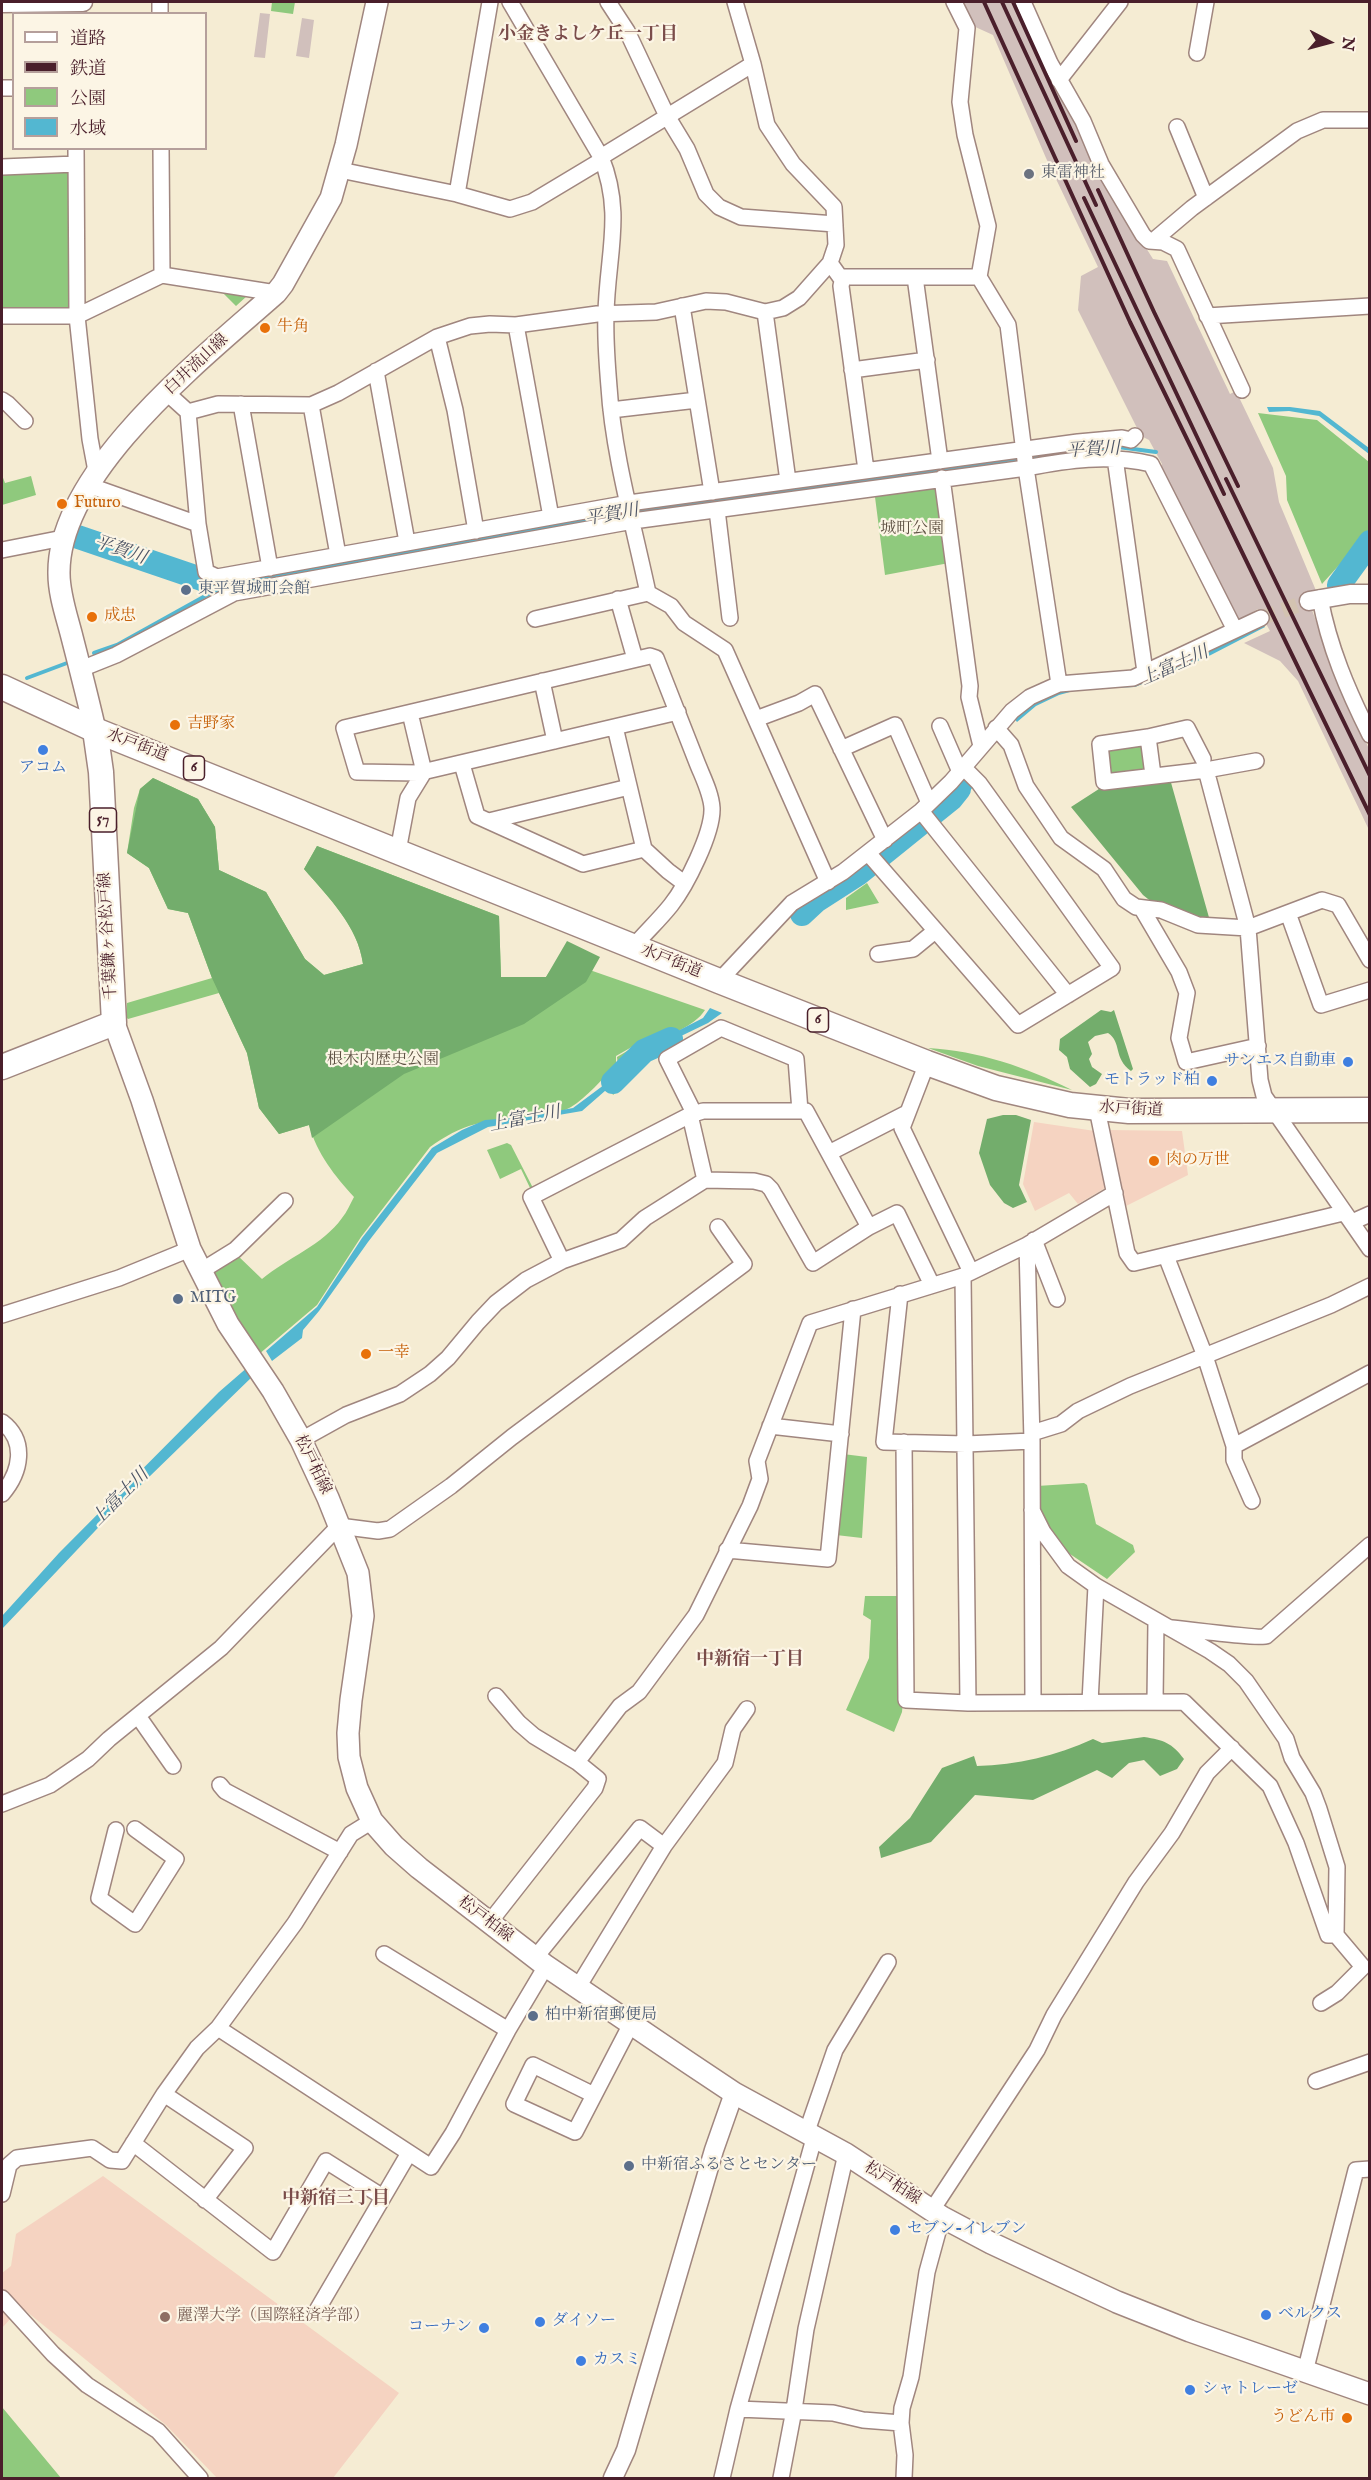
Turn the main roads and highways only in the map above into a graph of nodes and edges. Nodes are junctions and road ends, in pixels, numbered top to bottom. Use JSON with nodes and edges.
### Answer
{"nodes":[{"id":1,"x":376,"y":2,"type":"edge"},
{"id":2,"x":2,"y":687,"type":"edge"},
{"id":3,"x":95,"y":730,"type":"junction"},
{"id":4,"x":114,"y":1023,"type":"junction"},
{"id":5,"x":2,"y":1066,"type":"edge"},
{"id":6,"x":1370,"y":1110,"type":"edge"},
{"id":7,"x":1369,"y":2394,"type":"edge"}],
"edges":[{"from":1,"to":3,"type":"main road","name":"白井流山線"},
{"from":2,"to":3,"type":"main road","name":"水戸街道","number":"6"},
{"from":3,"to":4,"type":"main road","name":"千葉鎌ヶ谷松戸線","number":"57"},
{"from":3,"to":6,"type":"main road","name":"水戸街道","number":"6"},
{"from":4,"to":5,"type":"main road","name":"千葉鎌ヶ谷松戸線"},
{"from":4,"to":7,"type":"main road","name":"松戸柏線"}]}
